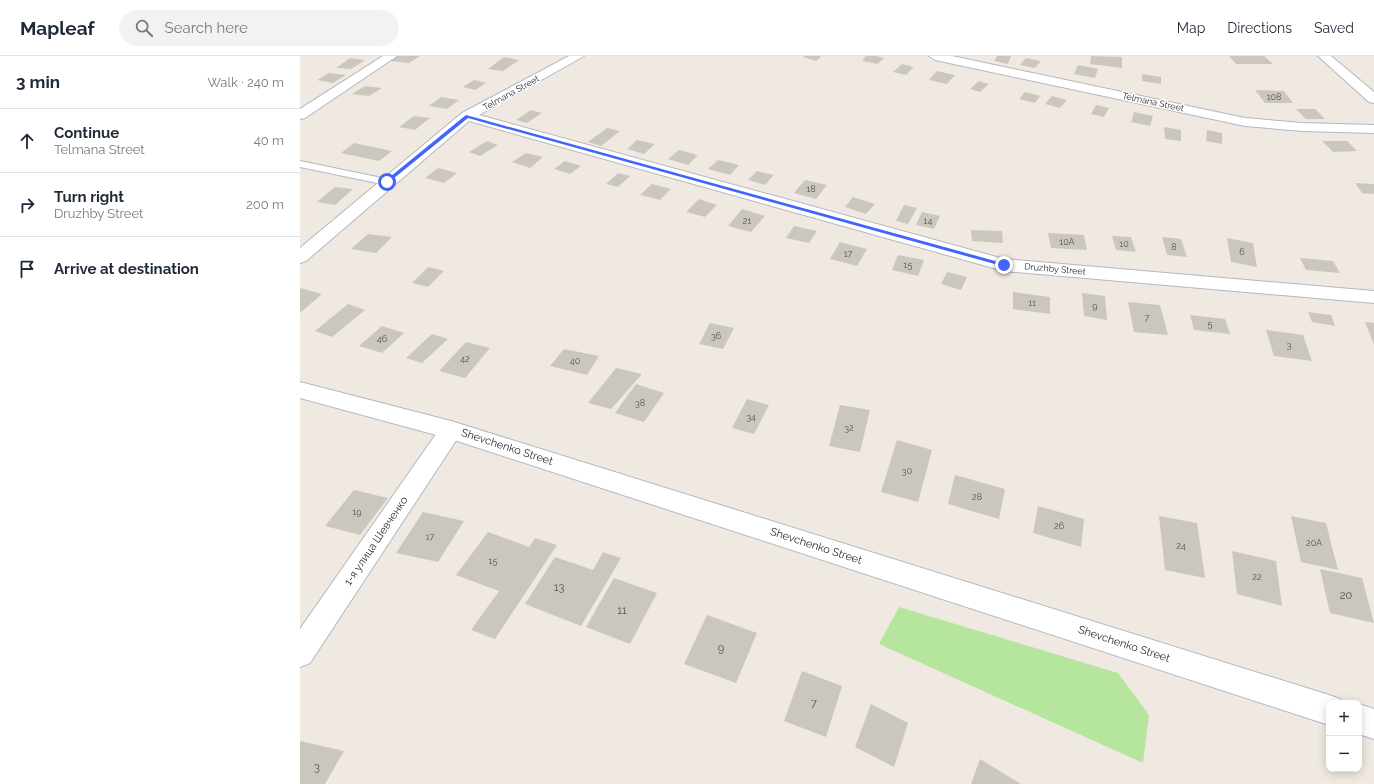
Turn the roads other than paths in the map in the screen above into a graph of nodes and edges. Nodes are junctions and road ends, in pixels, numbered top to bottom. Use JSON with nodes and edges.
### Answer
{"nodes":[{"id":1,"x":391,"y":56,"type":"edge"},
{"id":2,"x":578,"y":56,"type":"edge"},
{"id":3,"x":935,"y":56,"type":"edge"},
{"id":4,"x":1324,"y":56,"type":"edge"},
{"id":5,"x":1372,"y":95,"type":"edge"},
{"id":6,"x":300,"y":115,"type":"edge"},
{"id":7,"x":467,"y":116,"type":"junction"},
{"id":8,"x":1374,"y":129,"type":"edge"},
{"id":9,"x":300,"y":164,"type":"edge"},
{"id":10,"x":387,"y":182,"type":"junction"},
{"id":11,"x":300,"y":257,"type":"edge"},
{"id":12,"x":1374,"y":298,"type":"edge"},
{"id":13,"x":300,"y":390,"type":"edge"},
{"id":14,"x":452,"y":430,"type":"junction"},
{"id":15,"x":300,"y":653,"type":"edge"},
{"id":16,"x":1326,"y":709,"type":"edge"},
{"id":17,"x":1362,"y":720,"type":"edge"},
{"id":18,"x":1374,"y":724,"type":"edge"}],
"edges":[{"from":1,"to":6,"type":"street"},
{"from":2,"to":7,"type":"street","name":"Telmana Street"},
{"from":3,"to":8,"type":"street","name":"Telmana Street"},
{"from":4,"to":5,"type":"street"},
{"from":7,"to":10,"type":"street","name":"Telmana Street"},
{"from":7,"to":12,"type":"street","name":"Druzhby Street"},
{"from":9,"to":10,"type":"lane"},
{"from":10,"to":11,"type":"street","name":"Telmana Street"},
{"from":13,"to":14,"type":"street","name":"Shevchenko Street"},
{"from":14,"to":15,"type":"street","name":"1-я улица Шевченко"},
{"from":14,"to":16,"type":"street","name":"Shevchenko Street"},
{"from":17,"to":18,"type":"street"}]}
